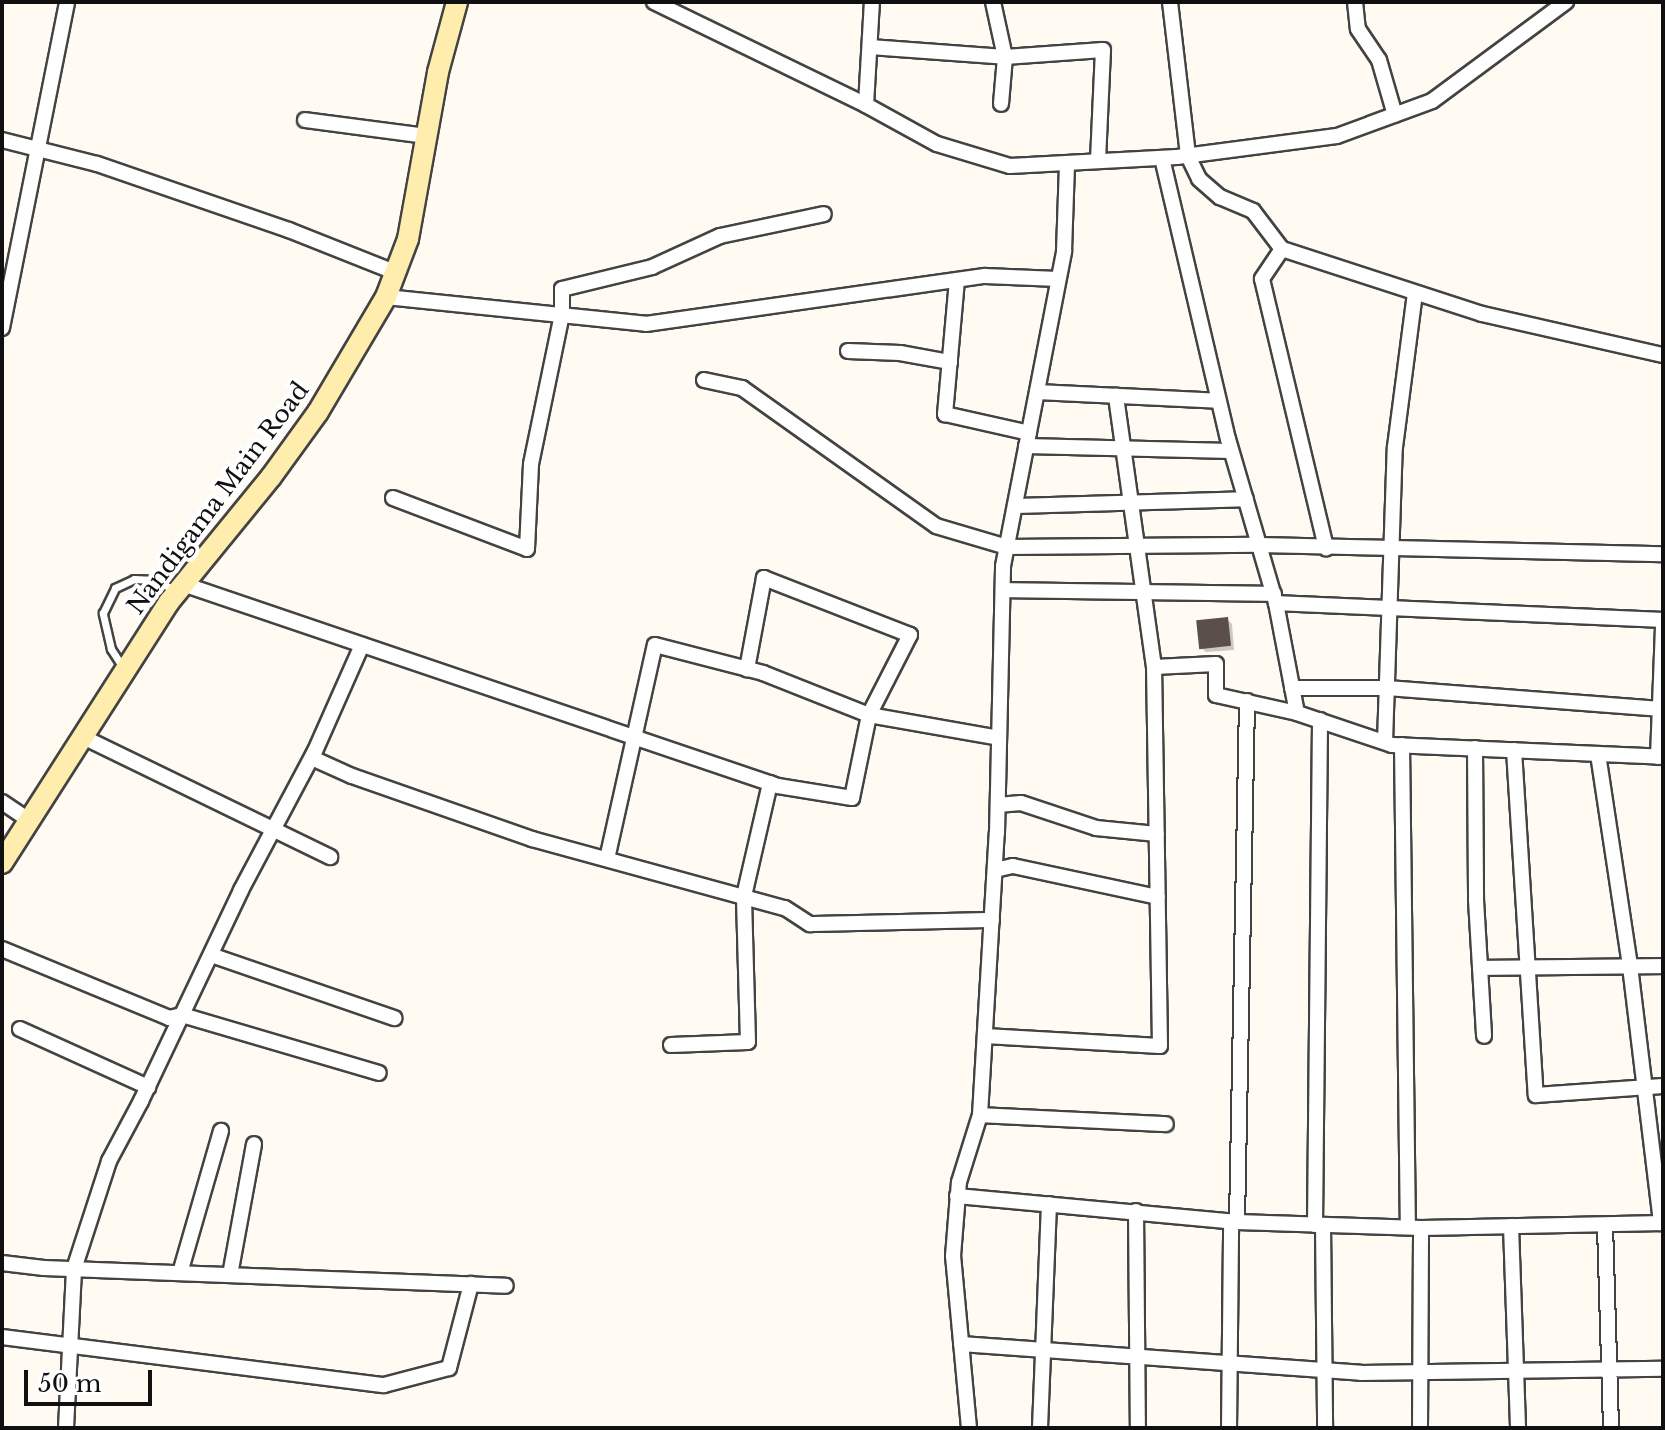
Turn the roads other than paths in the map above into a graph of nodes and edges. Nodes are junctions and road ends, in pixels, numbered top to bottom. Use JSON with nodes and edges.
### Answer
{"nodes":[{"id":1,"x":67,"y":2,"type":"edge"},
{"id":2,"x":457,"y":2,"type":"edge"},
{"id":3,"x":654,"y":2,"type":"edge"},
{"id":4,"x":872,"y":2,"type":"edge"},
{"id":5,"x":993,"y":2,"type":"edge"},
{"id":6,"x":1170,"y":2,"type":"edge"},
{"id":7,"x":1355,"y":2,"type":"edge"},
{"id":8,"x":1566,"y":2,"type":"edge"},
{"id":9,"x":870,"y":47,"type":"junction"},
{"id":10,"x":1005,"y":57,"type":"junction"},
{"id":11,"x":1001,"y":104,"type":"dead end"},
{"id":12,"x":866,"y":105,"type":"junction"},
{"id":13,"x":1395,"y":115,"type":"junction"},
{"id":14,"x":305,"y":120,"type":"dead end"},
{"id":15,"x":427,"y":136,"type":"junction"},
{"id":16,"x":2,"y":140,"type":"edge"},
{"id":17,"x":39,"y":151,"type":"junction"},
{"id":18,"x":1188,"y":156,"type":"junction"},
{"id":19,"x":1162,"y":158,"type":"junction"},
{"id":20,"x":1098,"y":161,"type":"junction"},
{"id":21,"x":1067,"y":163,"type":"junction"},
{"id":22,"x":824,"y":214,"type":"dead end"},
{"id":23,"x":1282,"y":249,"type":"junction"},
{"id":24,"x":397,"y":273,"type":"junction"},
{"id":25,"x":1058,"y":279,"type":"junction"},
{"id":26,"x":957,"y":280,"type":"junction"},
{"id":27,"x":1415,"y":293,"type":"junction"},
{"id":28,"x":386,"y":297,"type":"junction"},
{"id":29,"x":562,"y":314,"type":"junction"},
{"id":30,"x":2,"y":328,"type":"edge"},
{"id":31,"x":848,"y":351,"type":"dead end"},
{"id":32,"x":1663,"y":355,"type":"edge"},
{"id":33,"x":950,"y":362,"type":"junction"},
{"id":34,"x":704,"y":380,"type":"dead end"},
{"id":35,"x":1037,"y":392,"type":"junction"},
{"id":36,"x":1116,"y":396,"type":"junction"},
{"id":37,"x":1218,"y":401,"type":"junction"},
{"id":38,"x":1027,"y":440,"type":"junction"},
{"id":39,"x":1123,"y":448,"type":"junction"},
{"id":40,"x":1231,"y":451,"type":"junction"},
{"id":41,"x":393,"y":498,"type":"dead end"},
{"id":42,"x":1246,"y":499,"type":"junction"},
{"id":43,"x":1131,"y":503,"type":"junction"},
{"id":44,"x":1015,"y":506,"type":"junction"},
{"id":45,"x":1259,"y":545,"type":"junction"},
{"id":46,"x":1137,"y":546,"type":"junction"},
{"id":47,"x":1007,"y":547,"type":"junction"},
{"id":48,"x":1326,"y":548,"type":"junction"},
{"id":49,"x":1392,"y":550,"type":"junction"},
{"id":50,"x":1663,"y":554,"type":"edge"},
{"id":51,"x":180,"y":587,"type":"junction"},
{"id":52,"x":1003,"y":590,"type":"junction"},
{"id":53,"x":1144,"y":592,"type":"junction"},
{"id":54,"x":1275,"y":599,"type":"junction"},
{"id":55,"x":1390,"y":609,"type":"junction"},
{"id":56,"x":1663,"y":623,"type":"edge"},
{"id":57,"x":362,"y":645,"type":"junction"},
{"id":58,"x":1154,"y":667,"type":"junction"},
{"id":59,"x":747,"y":669,"type":"junction"},
{"id":60,"x":125,"y":671,"type":"junction"},
{"id":61,"x":1662,"y":682,"type":"edge"},
{"id":62,"x":1292,"y":688,"type":"junction"},
{"id":63,"x":1387,"y":688,"type":"junction"},
{"id":64,"x":1247,"y":701,"type":"junction"},
{"id":65,"x":1660,"y":709,"type":"junction"},
{"id":66,"x":1297,"y":713,"type":"junction"},
{"id":67,"x":869,"y":715,"type":"junction"},
{"id":68,"x":1320,"y":720,"type":"junction"},
{"id":69,"x":83,"y":737,"type":"junction"},
{"id":70,"x":999,"y":738,"type":"junction"},
{"id":71,"x":634,"y":739,"type":"junction"},
{"id":72,"x":1385,"y":742,"type":"junction"},
{"id":73,"x":1402,"y":745,"type":"junction"},
{"id":74,"x":1475,"y":748,"type":"junction"},
{"id":75,"x":1514,"y":750,"type":"junction"},
{"id":76,"x":315,"y":751,"type":"junction"},
{"id":77,"x":1598,"y":754,"type":"junction"},
{"id":78,"x":1661,"y":757,"type":"edge"},
{"id":79,"x":770,"y":783,"type":"junction"},
{"id":80,"x":2,"y":802,"type":"edge"},
{"id":81,"x":998,"y":805,"type":"junction"},
{"id":82,"x":29,"y":820,"type":"junction"},
{"id":83,"x":273,"y":830,"type":"junction"},
{"id":84,"x":1157,"y":834,"type":"junction"},
{"id":85,"x":330,"y":857,"type":"dead end"},
{"id":86,"x":607,"y":859,"type":"junction"},
{"id":87,"x":2,"y":863,"type":"edge"},
{"id":88,"x":995,"y":870,"type":"junction"},
{"id":89,"x":744,"y":896,"type":"junction"},
{"id":90,"x":1158,"y":897,"type":"junction"},
{"id":91,"x":992,"y":920,"type":"junction"},
{"id":92,"x":2,"y":949,"type":"edge"},
{"id":93,"x":211,"y":955,"type":"junction"},
{"id":94,"x":1630,"y":966,"type":"junction"},
{"id":95,"x":1663,"y":966,"type":"edge"},
{"id":96,"x":1528,"y":967,"type":"junction"},
{"id":97,"x":1480,"y":968,"type":"junction"},
{"id":98,"x":182,"y":1015,"type":"junction"},
{"id":99,"x":394,"y":1018,"type":"dead end"},
{"id":100,"x":20,"y":1029,"type":"dead end"},
{"id":101,"x":985,"y":1036,"type":"junction"},
{"id":102,"x":1484,"y":1036,"type":"dead end"},
{"id":103,"x":671,"y":1045,"type":"dead end"},
{"id":104,"x":379,"y":1073,"type":"dead end"},
{"id":105,"x":1663,"y":1086,"type":"edge"},
{"id":106,"x":148,"y":1087,"type":"junction"},
{"id":107,"x":1645,"y":1088,"type":"junction"},
{"id":108,"x":980,"y":1115,"type":"junction"},
{"id":109,"x":1166,"y":1124,"type":"dead end"},
{"id":110,"x":221,"y":1131,"type":"dead end"},
{"id":111,"x":254,"y":1144,"type":"dead end"},
{"id":112,"x":957,"y":1196,"type":"junction"},
{"id":113,"x":1049,"y":1204,"type":"junction"},
{"id":114,"x":1136,"y":1211,"type":"junction"},
{"id":115,"x":1234,"y":1222,"type":"junction"},
{"id":116,"x":1662,"y":1223,"type":"edge"},
{"id":117,"x":1319,"y":1225,"type":"junction"},
{"id":118,"x":1605,"y":1225,"type":"junction"},
{"id":119,"x":1511,"y":1226,"type":"junction"},
{"id":120,"x":1415,"y":1228,"type":"junction"},
{"id":121,"x":2,"y":1263,"type":"edge"},
{"id":122,"x":74,"y":1269,"type":"junction"},
{"id":123,"x":180,"y":1273,"type":"junction"},
{"id":124,"x":230,"y":1275,"type":"junction"},
{"id":125,"x":471,"y":1284,"type":"junction"},
{"id":126,"x":506,"y":1286,"type":"dead end"},
{"id":127,"x":2,"y":1337,"type":"edge"},
{"id":128,"x":961,"y":1344,"type":"junction"},
{"id":129,"x":70,"y":1348,"type":"junction"},
{"id":130,"x":1041,"y":1349,"type":"junction"},
{"id":131,"x":1137,"y":1356,"type":"junction"},
{"id":132,"x":1229,"y":1363,"type":"junction"},
{"id":133,"x":1663,"y":1369,"type":"edge"},
{"id":134,"x":1324,"y":1370,"type":"junction"},
{"id":135,"x":1609,"y":1370,"type":"junction"},
{"id":136,"x":1419,"y":1373,"type":"junction"},
{"id":137,"x":1517,"y":1373,"type":"junction"},
{"id":138,"x":66,"y":1428,"type":"edge"},
{"id":139,"x":969,"y":1428,"type":"edge"},
{"id":140,"x":1040,"y":1428,"type":"edge"},
{"id":141,"x":1138,"y":1428,"type":"edge"},
{"id":142,"x":1229,"y":1428,"type":"edge"},
{"id":143,"x":1325,"y":1428,"type":"edge"},
{"id":144,"x":1420,"y":1428,"type":"edge"},
{"id":145,"x":1518,"y":1428,"type":"edge"},
{"id":146,"x":1611,"y":1428,"type":"edge"}],
"edges":[{"from":1,"to":17,"type":"street"},
{"from":2,"to":15,"type":"street","name":"Nandigama Main Road"},
{"from":3,"to":12,"type":"street"},
{"from":4,"to":9,"type":"street"},
{"from":5,"to":10,"type":"street"},
{"from":6,"to":18,"type":"street"},
{"from":7,"to":13,"type":"street"},
{"from":8,"to":13,"type":"street"},
{"from":9,"to":10,"type":"street"},
{"from":9,"to":12,"type":"street"},
{"from":10,"to":11,"type":"street"},
{"from":10,"to":20,"type":"street"},
{"from":12,"to":21,"type":"street"},
{"from":13,"to":18,"type":"street"},
{"from":14,"to":15,"type":"street"},
{"from":15,"to":24,"type":"street","name":"Nandigama Main Road"},
{"from":16,"to":17,"type":"street"},
{"from":17,"to":24,"type":"street"},
{"from":17,"to":30,"type":"street"},
{"from":18,"to":19,"type":"street"},
{"from":18,"to":23,"type":"street"},
{"from":19,"to":20,"type":"street"},
{"from":19,"to":37,"type":"street"},
{"from":20,"to":21,"type":"street"},
{"from":21,"to":25,"type":"street"},
{"from":22,"to":29,"type":"street"},
{"from":23,"to":27,"type":"street"},
{"from":23,"to":48,"type":"street"},
{"from":24,"to":28,"type":"street","name":"Nandigama Main Road"},
{"from":25,"to":26,"type":"street"},
{"from":25,"to":35,"type":"street"},
{"from":26,"to":29,"type":"street"},
{"from":26,"to":33,"type":"street"},
{"from":27,"to":32,"type":"street"},
{"from":27,"to":49,"type":"street"},
{"from":28,"to":29,"type":"street"},
{"from":28,"to":51,"type":"street","name":"Nandigama Main Road"},
{"from":29,"to":41,"type":"street"},
{"from":31,"to":33,"type":"street"},
{"from":33,"to":38,"type":"street"},
{"from":34,"to":47,"type":"street"},
{"from":35,"to":36,"type":"street"},
{"from":35,"to":38,"type":"street"},
{"from":36,"to":37,"type":"street"},
{"from":36,"to":39,"type":"street"},
{"from":37,"to":40,"type":"street"},
{"from":38,"to":39,"type":"street"},
{"from":38,"to":44,"type":"street"},
{"from":39,"to":40,"type":"street"},
{"from":39,"to":43,"type":"street"},
{"from":40,"to":42,"type":"street"},
{"from":42,"to":43,"type":"street"},
{"from":42,"to":45,"type":"street"},
{"from":43,"to":44,"type":"street"},
{"from":43,"to":46,"type":"street"},
{"from":44,"to":47,"type":"street"},
{"from":45,"to":46,"type":"street"},
{"from":45,"to":48,"type":"street"},
{"from":45,"to":54,"type":"street"},
{"from":46,"to":47,"type":"street"},
{"from":46,"to":53,"type":"street"},
{"from":47,"to":52,"type":"street"},
{"from":48,"to":49,"type":"street"},
{"from":49,"to":50,"type":"street"},
{"from":49,"to":55,"type":"street"},
{"from":51,"to":57,"type":"street"},
{"from":51,"to":60,"type":"street","name":"Nandigama Main Road"},
{"from":51,"to":60,"type":"lane"},
{"from":52,"to":53,"type":"street"},
{"from":52,"to":70,"type":"street"},
{"from":53,"to":54,"type":"street"},
{"from":53,"to":58,"type":"street"},
{"from":54,"to":55,"type":"street"},
{"from":54,"to":62,"type":"street"},
{"from":55,"to":56,"type":"street"},
{"from":55,"to":63,"type":"street"},
{"from":56,"to":61,"type":"street"},
{"from":57,"to":71,"type":"street"},
{"from":57,"to":76,"type":"street"},
{"from":58,"to":64,"type":"street"},
{"from":58,"to":84,"type":"street"},
{"from":59,"to":67,"type":"street"},
{"from":59,"to":67,"type":"street"},
{"from":59,"to":71,"type":"street"},
{"from":60,"to":69,"type":"street","name":"Nandigama Main Road"},
{"from":61,"to":65,"type":"street"},
{"from":62,"to":63,"type":"street"},
{"from":62,"to":66,"type":"street"},
{"from":63,"to":65,"type":"street"},
{"from":63,"to":72,"type":"street"},
{"from":64,"to":66,"type":"street"},
{"from":64,"to":115,"type":"street"},
{"from":65,"to":78,"type":"street"},
{"from":66,"to":68,"type":"street"},
{"from":67,"to":70,"type":"street"},
{"from":67,"to":79,"type":"street"},
{"from":68,"to":72,"type":"street"},
{"from":68,"to":117,"type":"street"},
{"from":69,"to":82,"type":"street","name":"Nandigama Main Road"},
{"from":69,"to":83,"type":"street"},
{"from":70,"to":81,"type":"street"},
{"from":71,"to":79,"type":"street"},
{"from":71,"to":86,"type":"street"},
{"from":72,"to":73,"type":"street"},
{"from":73,"to":74,"type":"street"},
{"from":73,"to":120,"type":"street"},
{"from":74,"to":75,"type":"street"},
{"from":74,"to":97,"type":"street"},
{"from":75,"to":77,"type":"street"},
{"from":75,"to":96,"type":"street"},
{"from":76,"to":83,"type":"street"},
{"from":76,"to":86,"type":"street"},
{"from":77,"to":78,"type":"street"},
{"from":77,"to":94,"type":"street"},
{"from":79,"to":89,"type":"street"},
{"from":80,"to":82,"type":"street"},
{"from":81,"to":84,"type":"street"},
{"from":81,"to":88,"type":"street"},
{"from":82,"to":87,"type":"street","name":"Nandigama Main Road"},
{"from":83,"to":85,"type":"street"},
{"from":83,"to":93,"type":"street"},
{"from":84,"to":90,"type":"street"},
{"from":86,"to":89,"type":"street"},
{"from":88,"to":90,"type":"street"},
{"from":88,"to":91,"type":"street"},
{"from":89,"to":91,"type":"street"},
{"from":89,"to":103,"type":"street"},
{"from":90,"to":101,"type":"street"},
{"from":91,"to":101,"type":"street"},
{"from":92,"to":98,"type":"street"},
{"from":93,"to":98,"type":"street"},
{"from":93,"to":99,"type":"street"},
{"from":94,"to":95,"type":"street"},
{"from":94,"to":96,"type":"street"},
{"from":94,"to":107,"type":"street"},
{"from":96,"to":97,"type":"street"},
{"from":96,"to":107,"type":"street"},
{"from":97,"to":102,"type":"street"},
{"from":98,"to":104,"type":"street"},
{"from":98,"to":106,"type":"street"},
{"from":100,"to":106,"type":"street"},
{"from":101,"to":108,"type":"street"},
{"from":105,"to":107,"type":"street"},
{"from":106,"to":122,"type":"street"},
{"from":107,"to":116,"type":"street"},
{"from":108,"to":109,"type":"street"},
{"from":108,"to":112,"type":"street"},
{"from":110,"to":123,"type":"street"},
{"from":111,"to":124,"type":"street"},
{"from":112,"to":113,"type":"street"},
{"from":112,"to":128,"type":"street"},
{"from":113,"to":114,"type":"street"},
{"from":113,"to":130,"type":"street"},
{"from":114,"to":115,"type":"street"},
{"from":114,"to":131,"type":"street"},
{"from":115,"to":117,"type":"street"},
{"from":115,"to":132,"type":"street"},
{"from":116,"to":118,"type":"street"},
{"from":117,"to":120,"type":"street"},
{"from":117,"to":134,"type":"street"},
{"from":118,"to":119,"type":"street"},
{"from":118,"to":135,"type":"street"},
{"from":119,"to":120,"type":"street"},
{"from":119,"to":137,"type":"street"},
{"from":120,"to":136,"type":"street"},
{"from":121,"to":122,"type":"street"},
{"from":122,"to":123,"type":"street"},
{"from":122,"to":129,"type":"street"},
{"from":123,"to":124,"type":"street"},
{"from":124,"to":125,"type":"street"},
{"from":125,"to":126,"type":"street"},
{"from":125,"to":129,"type":"street"},
{"from":127,"to":129,"type":"street"},
{"from":128,"to":130,"type":"street"},
{"from":128,"to":139,"type":"street"},
{"from":129,"to":138,"type":"street"},
{"from":130,"to":131,"type":"street"},
{"from":130,"to":140,"type":"street"},
{"from":131,"to":132,"type":"street"},
{"from":131,"to":141,"type":"street"},
{"from":132,"to":134,"type":"street"},
{"from":132,"to":142,"type":"street"},
{"from":133,"to":135,"type":"street"},
{"from":134,"to":136,"type":"street"},
{"from":134,"to":143,"type":"street"},
{"from":135,"to":137,"type":"street"},
{"from":135,"to":146,"type":"street"},
{"from":136,"to":137,"type":"street"},
{"from":136,"to":144,"type":"street"},
{"from":137,"to":145,"type":"street"}]}
